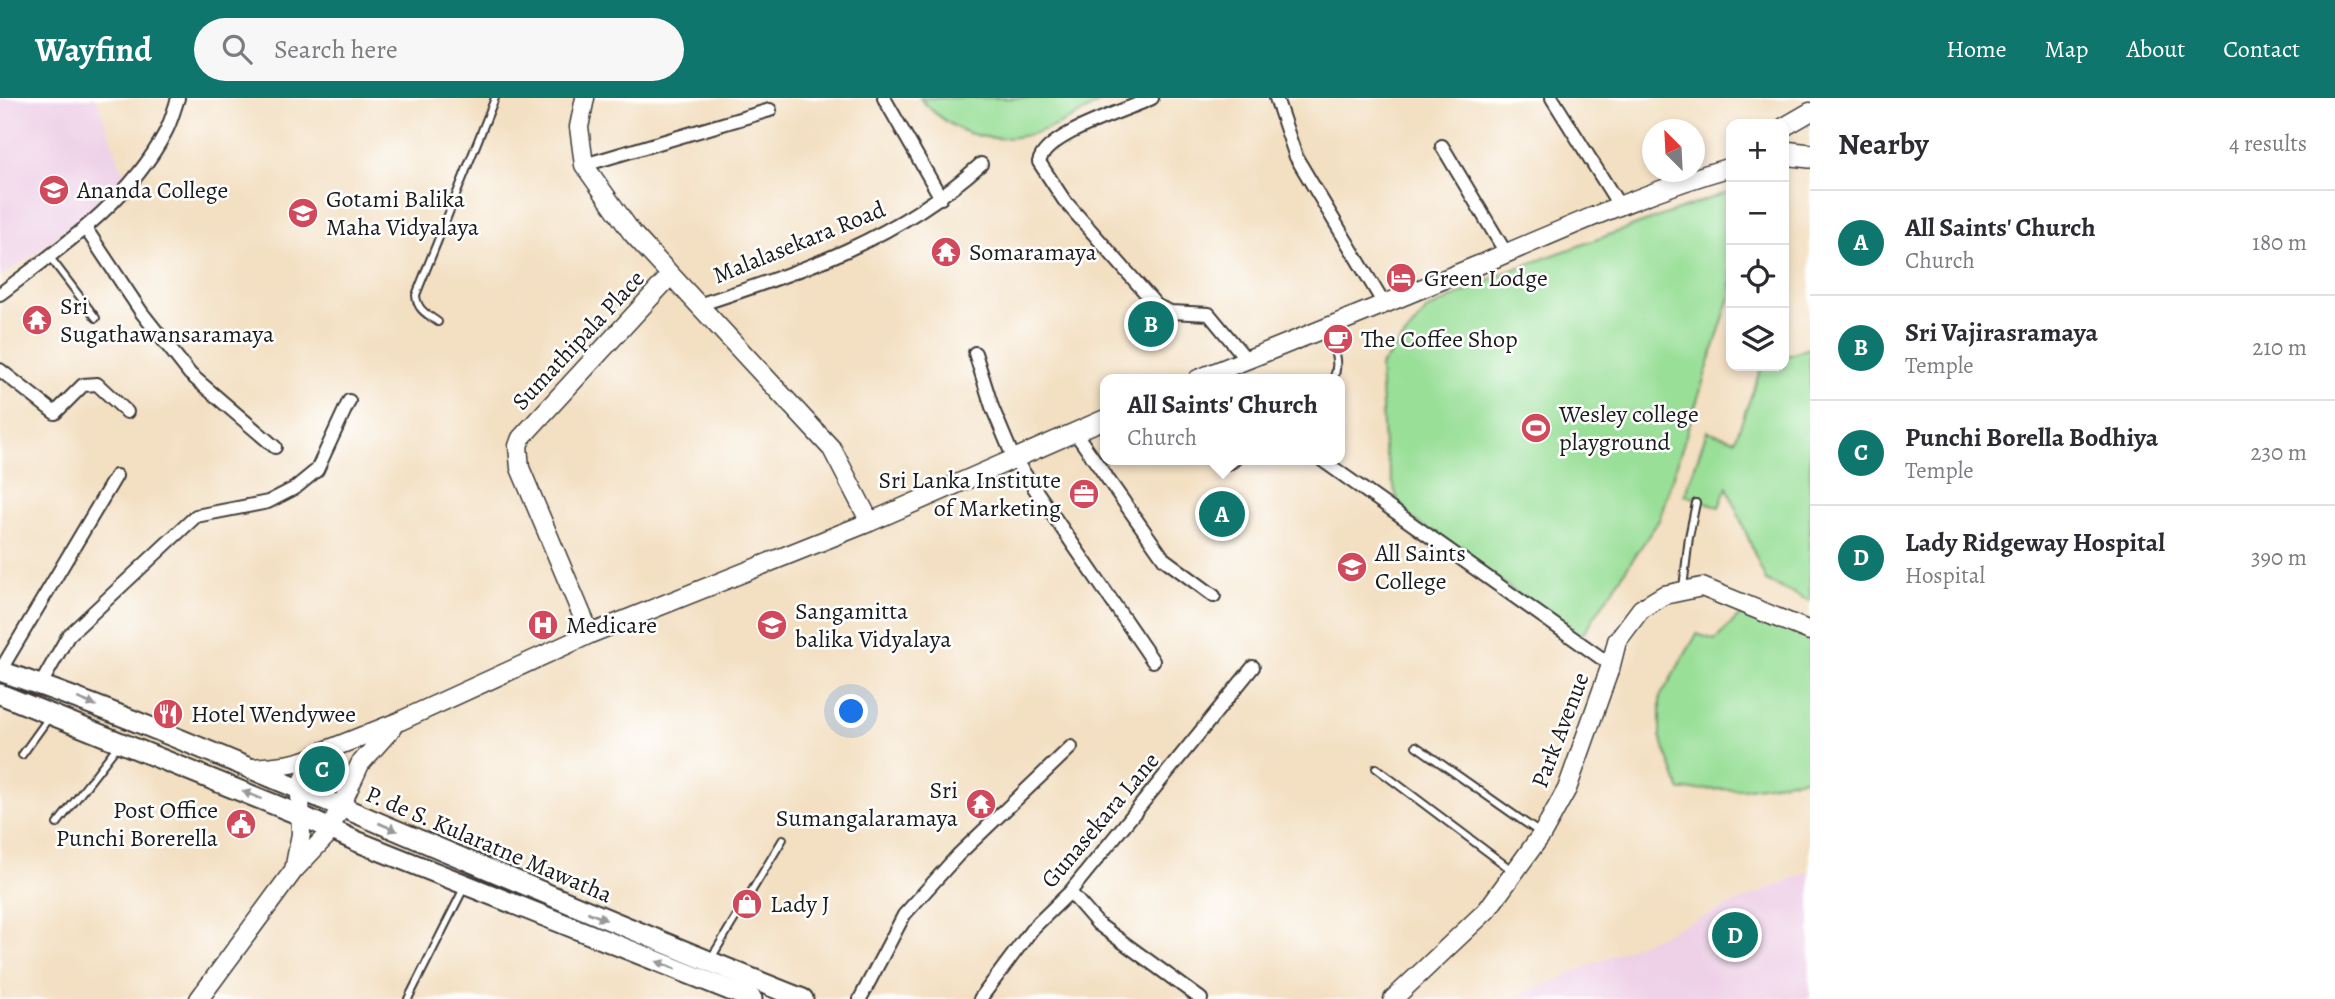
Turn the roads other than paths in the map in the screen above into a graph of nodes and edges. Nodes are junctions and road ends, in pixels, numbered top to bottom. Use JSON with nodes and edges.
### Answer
{"nodes":[{"id":1,"x":178,"y":98,"type":"edge"},
{"id":2,"x":495,"y":98,"type":"edge"},
{"id":3,"x":584,"y":98,"type":"edge"},
{"id":4,"x":884,"y":98,"type":"edge"},
{"id":5,"x":1152,"y":98,"type":"edge"},
{"id":6,"x":1276,"y":98,"type":"edge"},
{"id":7,"x":1552,"y":98,"type":"edge"},
{"id":8,"x":770,"y":110,"type":"dead end"},
{"id":9,"x":1810,"y":112,"type":"edge"},
{"id":10,"x":1789,"y":124,"type":"edge"},
{"id":11,"x":1810,"y":144,"type":"edge"},
{"id":12,"x":1442,"y":146,"type":"dead end"},
{"id":13,"x":1789,"y":151,"type":"edge"},
{"id":14,"x":1789,"y":154,"type":"edge"},
{"id":15,"x":1810,"y":156,"type":"edge"},
{"id":16,"x":1726,"y":157,"type":"edge"},
{"id":17,"x":981,"y":164,"type":"dead end"},
{"id":18,"x":584,"y":165,"type":"junction"},
{"id":19,"x":1726,"y":168,"type":"edge"},
{"id":20,"x":1675,"y":183,"type":"junction"},
{"id":21,"x":941,"y":198,"type":"junction"},
{"id":22,"x":1619,"y":205,"type":"junction"},
{"id":23,"x":86,"y":229,"type":"junction"},
{"id":24,"x":1506,"y":253,"type":"junction"},
{"id":25,"x":49,"y":256,"type":"junction"},
{"id":26,"x":671,"y":275,"type":"junction"},
{"id":27,"x":0,"y":294,"type":"edge"},
{"id":28,"x":1384,"y":304,"type":"junction"},
{"id":29,"x":698,"y":305,"type":"junction"},
{"id":30,"x":96,"y":318,"type":"dead end"},
{"id":31,"x":438,"y":323,"type":"dead end"},
{"id":32,"x":1326,"y":328,"type":"junction"},
{"id":33,"x":975,"y":353,"type":"dead end"},
{"id":34,"x":1247,"y":360,"type":"junction"},
{"id":35,"x":0,"y":370,"type":"edge"},
{"id":36,"x":1211,"y":374,"type":"edge"},
{"id":37,"x":1336,"y":374,"type":"edge"},
{"id":38,"x":349,"y":401,"type":"dead end"},
{"id":39,"x":127,"y":412,"type":"dead end"},
{"id":40,"x":1100,"y":421,"type":"edge"},
{"id":41,"x":1074,"y":431,"type":"junction"},
{"id":42,"x":275,"y":447,"type":"dead end"},
{"id":43,"x":1013,"y":457,"type":"junction"},
{"id":44,"x":1329,"y":465,"type":"edge"},
{"id":45,"x":116,"y":477,"type":"dead end"},
{"id":46,"x":1696,"y":503,"type":"dead end"},
{"id":47,"x":870,"y":522,"type":"junction"},
{"id":48,"x":1683,"y":590,"type":"junction"},
{"id":49,"x":1214,"y":596,"type":"dead end"},
{"id":50,"x":1810,"y":631,"type":"edge"},
{"id":51,"x":590,"y":634,"type":"junction"},
{"id":52,"x":1153,"y":661,"type":"dead end"},
{"id":53,"x":1611,"y":665,"type":"junction"},
{"id":54,"x":1253,"y":667,"type":"dead end"},
{"id":55,"x":0,"y":671,"type":"edge"},
{"id":56,"x":41,"y":684,"type":"junction"},
{"id":57,"x":0,"y":694,"type":"edge"},
{"id":58,"x":51,"y":714,"type":"junction"},
{"id":59,"x":400,"y":721,"type":"junction"},
{"id":60,"x":120,"y":742,"type":"junction"},
{"id":61,"x":1416,"y":746,"type":"dead end"},
{"id":62,"x":1071,"y":747,"type":"dead end"},
{"id":63,"x":22,"y":755,"type":"dead end"},
{"id":64,"x":314,"y":757,"type":"junction"},
{"id":65,"x":252,"y":768,"type":"junction"},
{"id":66,"x":1376,"y":768,"type":"dead end"},
{"id":67,"x":299,"y":789,"type":"junction"},
{"id":68,"x":342,"y":807,"type":"junction"},
{"id":69,"x":300,"y":815,"type":"junction"},
{"id":70,"x":57,"y":824,"type":"dead end"},
{"id":71,"x":330,"y":830,"type":"junction"},
{"id":72,"x":1542,"y":834,"type":"junction"},
{"id":73,"x":783,"y":839,"type":"dead end"},
{"id":74,"x":295,"y":870,"type":"junction"},
{"id":75,"x":1514,"y":873,"type":"junction"},
{"id":76,"x":465,"y":885,"type":"junction"},
{"id":77,"x":1069,"y":892,"type":"junction"},
{"id":78,"x":709,"y":962,"type":"junction"},
{"id":79,"x":199,"y":999,"type":"edge"},
{"id":80,"x":408,"y":999,"type":"edge"},
{"id":81,"x":752,"y":999,"type":"edge"},
{"id":82,"x":803,"y":999,"type":"edge"},
{"id":83,"x":860,"y":999,"type":"edge"},
{"id":84,"x":980,"y":999,"type":"edge"},
{"id":85,"x":1201,"y":999,"type":"edge"},
{"id":86,"x":1394,"y":999,"type":"edge"}],
"edges":[{"from":1,"to":23,"type":"street"},
{"from":2,"to":31,"type":"lane"},
{"from":3,"to":18,"type":"main road"},
{"from":4,"to":21,"type":"street"},
{"from":5,"to":34,"type":"street"},
{"from":6,"to":28,"type":"street"},
{"from":7,"to":22,"type":"street"},
{"from":8,"to":18,"type":"street"},
{"from":9,"to":10,"type":"main road"},
{"from":11,"to":13,"type":"main road"},
{"from":12,"to":24,"type":"street"},
{"from":14,"to":15,"type":"highway"},
{"from":16,"to":20,"type":"main road"},
{"from":17,"to":21,"type":"street","name":"Malalasekara Road"},
{"from":18,"to":26,"type":"main road"},
{"from":19,"to":20,"type":"main road"},
{"from":20,"to":22,"type":"main road"},
{"from":21,"to":29,"type":"street","name":"Malalasekara Road"},
{"from":22,"to":24,"type":"main road"},
{"from":23,"to":25,"type":"street"},
{"from":23,"to":42,"type":"street"},
{"from":24,"to":28,"type":"main road"},
{"from":25,"to":27,"type":"street"},
{"from":25,"to":30,"type":"lane"},
{"from":26,"to":29,"type":"main road"},
{"from":26,"to":51,"type":"main road","name":"Sumathipala Place"},
{"from":28,"to":32,"type":"main road"},
{"from":29,"to":47,"type":"main road"},
{"from":32,"to":34,"type":"main road"},
{"from":32,"to":37,"type":"lane"},
{"from":33,"to":43,"type":"street"},
{"from":34,"to":36,"type":"main road"},
{"from":35,"to":39,"type":"street"},
{"from":38,"to":56,"type":"street"},
{"from":40,"to":41,"type":"main road"},
{"from":41,"to":43,"type":"main road"},
{"from":41,"to":49,"type":"street"},
{"from":43,"to":47,"type":"main road"},
{"from":43,"to":52,"type":"street"},
{"from":44,"to":53,"type":"street"},
{"from":45,"to":55,"type":"street"},
{"from":46,"to":48,"type":"lane"},
{"from":47,"to":51,"type":"main road"},
{"from":48,"to":50,"type":"main road","name":"Park Avenue"},
{"from":48,"to":53,"type":"main road","name":"Park Avenue"},
{"from":51,"to":59,"type":"main road"},
{"from":53,"to":72,"type":"main road","name":"Park Avenue"},
{"from":54,"to":77,"type":"street","name":"Gunasekara Lane"},
{"from":55,"to":56,"type":"main road","name":"P. de S. Kularatne Mawatha"},
{"from":56,"to":65,"type":"main road","name":"P. de S. Kularatne Mawatha","one_way":true},
{"from":57,"to":58,"type":"main road","name":"P. de S. Kularatne Mawatha"},
{"from":58,"to":60,"type":"main road","name":"P. de S. Kularatne Mawatha"},
{"from":58,"to":63,"type":"lane"},
{"from":59,"to":64,"type":"main road"},
{"from":59,"to":68,"type":"main road"},
{"from":69,"to":60,"type":"main road","name":"P. de S. Kularatne Mawatha","one_way":true},
{"from":60,"to":70,"type":"lane"},
{"from":61,"to":72,"type":"lane"},
{"from":62,"to":83,"type":"street"},
{"from":64,"to":65,"type":"main road"},
{"from":64,"to":67,"type":"main road"},
{"from":65,"to":67,"type":"main road","name":"P. de S. Kularatne Mawatha"},
{"from":66,"to":75,"type":"lane"},
{"from":67,"to":68,"type":"main road","name":"P. de S. Kularatne Mawatha"},
{"from":67,"to":69,"type":"main road"},
{"from":68,"to":71,"type":"main road"},
{"from":68,"to":78,"type":"main road","name":"P. de S. Kularatne Mawatha","one_way":true},
{"from":69,"to":71,"type":"main road","name":"P. de S. Kularatne Mawatha"},
{"from":69,"to":74,"type":"main road"},
{"from":71,"to":74,"type":"main road"},
{"from":71,"to":76,"type":"main road","name":"P. de S. Kularatne Mawatha"},
{"from":72,"to":75,"type":"main road","name":"Park Avenue"},
{"from":73,"to":78,"type":"lane"},
{"from":74,"to":79,"type":"main road"},
{"from":75,"to":86,"type":"main road","name":"Park Avenue"},
{"from":76,"to":80,"type":"lane"},
{"from":81,"to":76,"type":"main road","name":"P. de S. Kularatne Mawatha","one_way":true},
{"from":77,"to":84,"type":"street","name":"Gunasekara Lane"},
{"from":77,"to":85,"type":"street"},
{"from":78,"to":82,"type":"main road","name":"P. de S. Kularatne Mawatha"}]}
